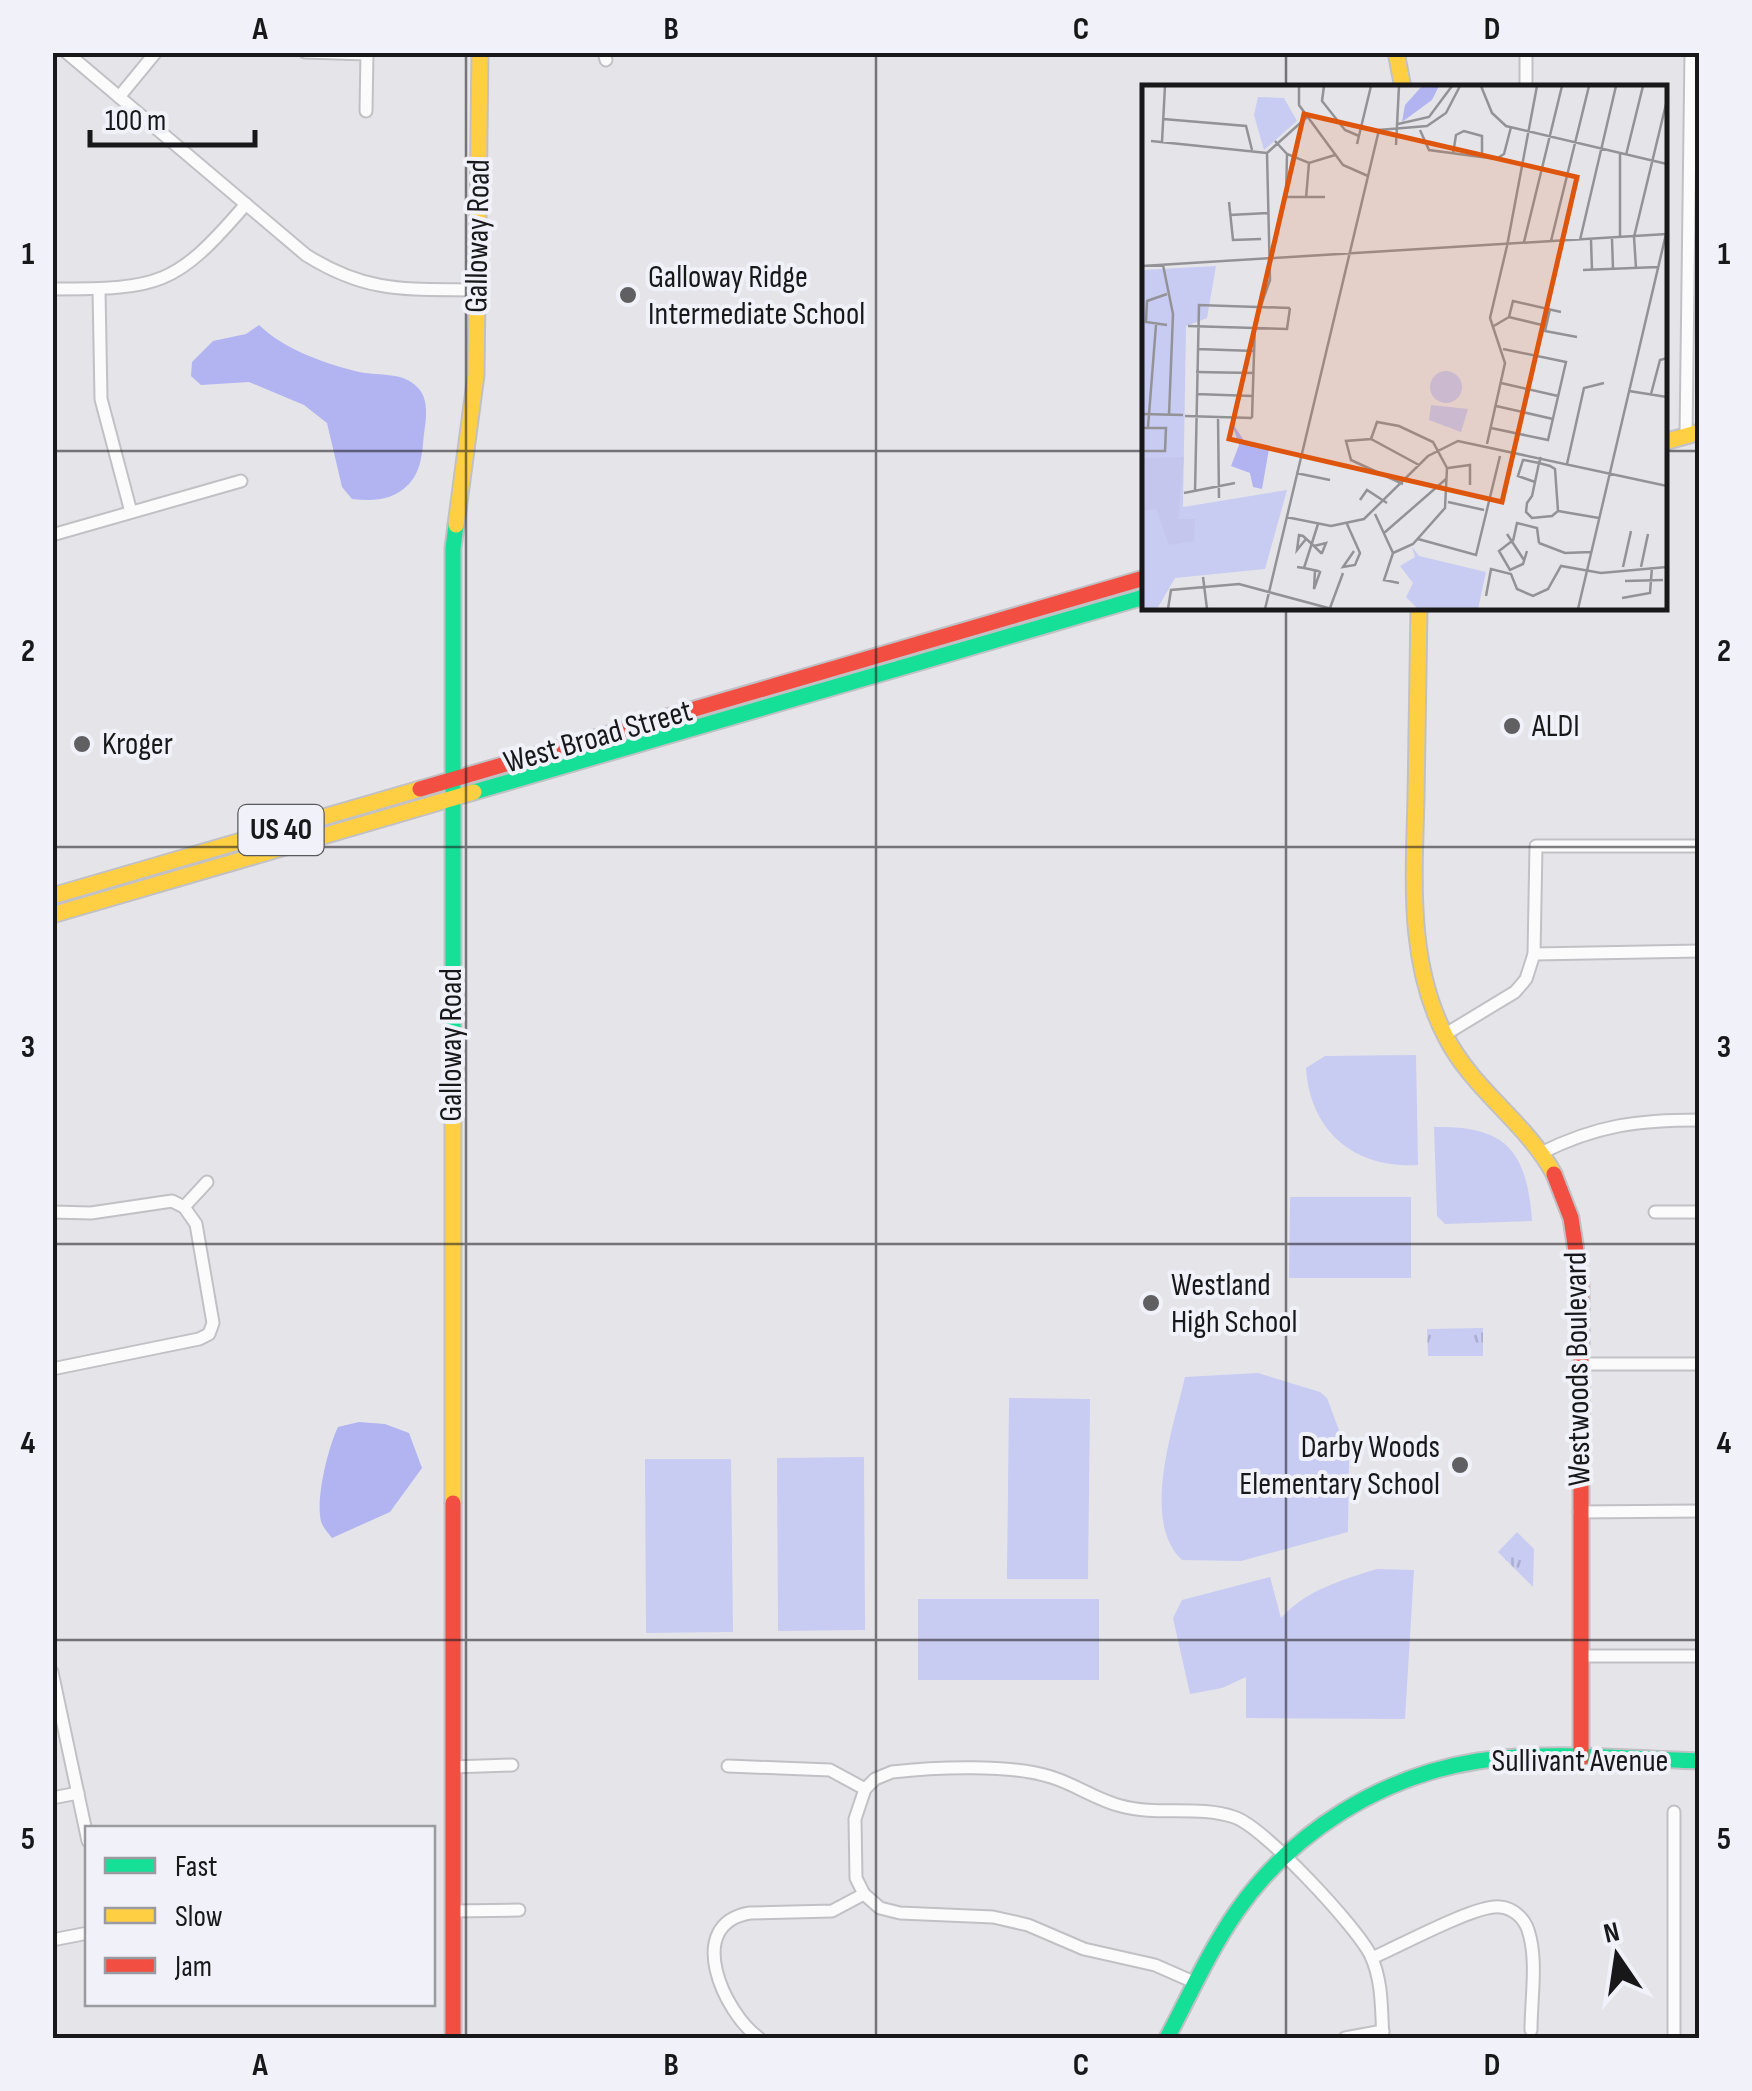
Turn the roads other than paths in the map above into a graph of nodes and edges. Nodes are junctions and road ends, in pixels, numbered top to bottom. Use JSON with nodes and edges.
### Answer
{"nodes":[{"id":1,"x":66,"y":52,"type":"edge"},
{"id":2,"x":156,"y":52,"type":"edge"},
{"id":3,"x":304,"y":52,"type":"edge"},
{"id":4,"x":480,"y":52,"type":"edge"},
{"id":5,"x":1396,"y":52,"type":"edge"},
{"id":6,"x":1526,"y":52,"type":"edge"},
{"id":7,"x":1691,"y":52,"type":"edge"},
{"id":8,"x":366,"y":53,"type":"edge"},
{"id":9,"x":1402,"y":85,"type":"edge"},
{"id":10,"x":1526,"y":85,"type":"edge"},
{"id":11,"x":119,"y":97,"type":"junction"},
{"id":12,"x":366,"y":111,"type":"dead end"},
{"id":13,"x":246,"y":204,"type":"junction"},
{"id":14,"x":52,"y":289,"type":"edge"},
{"id":15,"x":99,"y":290,"type":"junction"},
{"id":16,"x":477,"y":290,"type":"junction"},
{"id":17,"x":1693,"y":434,"type":"edge"},
{"id":18,"x":1667,"y":441,"type":"edge"},
{"id":19,"x":240,"y":481,"type":"dead end"},
{"id":20,"x":130,"y":512,"type":"junction"},
{"id":21,"x":52,"y":536,"type":"edge"},
{"id":22,"x":1142,"y":579,"type":"edge"},
{"id":23,"x":1142,"y":598,"type":"edge"},
{"id":24,"x":1419,"y":610,"type":"edge"},
{"id":25,"x":454,"y":780,"type":"junction"},
{"id":26,"x":453,"y":798,"type":"junction"},
{"id":27,"x":1700,"y":846,"type":"edge"},
{"id":28,"x":52,"y":896,"type":"edge"},
{"id":29,"x":52,"y":914,"type":"edge"},
{"id":30,"x":1700,"y":952,"type":"edge"},
{"id":31,"x":1534,"y":954,"type":"junction"},
{"id":32,"x":1444,"y":1035,"type":"junction"},
{"id":33,"x":1700,"y":1120,"type":"edge"},
{"id":34,"x":1541,"y":1153,"type":"junction"},
{"id":35,"x":206,"y":1182,"type":"dead end"},
{"id":36,"x":184,"y":1207,"type":"junction"},
{"id":37,"x":52,"y":1212,"type":"edge"},
{"id":38,"x":1655,"y":1212,"type":"dead end"},
{"id":39,"x":1700,"y":1212,"type":"edge"},
{"id":40,"x":1579,"y":1364,"type":"junction"},
{"id":41,"x":1700,"y":1364,"type":"edge"},
{"id":42,"x":52,"y":1369,"type":"edge"},
{"id":43,"x":1700,"y":1511,"type":"edge"},
{"id":44,"x":1579,"y":1512,"type":"junction"},
{"id":45,"x":1581,"y":1656,"type":"junction"},
{"id":46,"x":1700,"y":1656,"type":"edge"},
{"id":47,"x":52,"y":1672,"type":"edge"},
{"id":48,"x":1581,"y":1760,"type":"junction"},
{"id":49,"x":1700,"y":1761,"type":"edge"},
{"id":50,"x":512,"y":1766,"type":"dead end"},
{"id":51,"x":728,"y":1766,"type":"dead end"},
{"id":52,"x":452,"y":1767,"type":"junction"},
{"id":53,"x":864,"y":1789,"type":"junction"},
{"id":54,"x":78,"y":1793,"type":"junction"},
{"id":55,"x":52,"y":1798,"type":"edge"},
{"id":56,"x":1674,"y":1812,"type":"dead end"},
{"id":57,"x":85,"y":1827,"type":"edge"},
{"id":58,"x":1283,"y":1856,"type":"junction"},
{"id":59,"x":864,"y":1894,"type":"junction"},
{"id":60,"x":519,"y":1910,"type":"dead end"},
{"id":61,"x":453,"y":1911,"type":"junction"},
{"id":62,"x":85,"y":1934,"type":"edge"},
{"id":63,"x":52,"y":1940,"type":"edge"},
{"id":64,"x":1372,"y":1958,"type":"junction"},
{"id":65,"x":1196,"y":1983,"type":"junction"},
{"id":66,"x":1531,"y":2030,"type":"dead end"},
{"id":67,"x":1383,"y":2035,"type":"edge"},
{"id":68,"x":453,"y":2038,"type":"edge"},
{"id":69,"x":759,"y":2038,"type":"edge"},
{"id":70,"x":1167,"y":2038,"type":"edge"},
{"id":71,"x":1345,"y":2038,"type":"edge"},
{"id":72,"x":1674,"y":2038,"type":"edge"}],
"edges":[{"from":1,"to":11,"type":"street"},
{"from":2,"to":11,"type":"street"},
{"from":3,"to":8,"type":"street"},
{"from":4,"to":16,"type":"street","name":"Galloway Road"},
{"from":5,"to":9,"type":"street"},
{"from":6,"to":10,"type":"street"},
{"from":7,"to":17,"type":"street"},
{"from":8,"to":12,"type":"street"},
{"from":11,"to":13,"type":"street"},
{"from":13,"to":15,"type":"street"},
{"from":13,"to":16,"type":"street"},
{"from":14,"to":15,"type":"street"},
{"from":15,"to":20,"type":"street"},
{"from":16,"to":25,"type":"street","name":"Galloway Road"},
{"from":17,"to":18,"type":"street"},
{"from":19,"to":20,"type":"street"},
{"from":20,"to":21,"type":"street"},
{"from":22,"to":25,"type":"street","name":"West Broad Street","number":"US 40"},
{"from":23,"to":26,"type":"street","name":"West Broad Street","number":"US 40"},
{"from":24,"to":32,"type":"street","name":"Westwoods Boulevard"},
{"from":25,"to":26,"type":"street","name":"Galloway Road"},
{"from":25,"to":28,"type":"street","name":"West Broad Street","number":"US 40"},
{"from":26,"to":29,"type":"street","name":"West Broad Street","number":"US 40"},
{"from":26,"to":52,"type":"street","name":"Galloway Road"},
{"from":27,"to":31,"type":"street"},
{"from":30,"to":31,"type":"street"},
{"from":31,"to":32,"type":"street"},
{"from":32,"to":34,"type":"street","name":"Westwoods Boulevard"},
{"from":33,"to":34,"type":"street"},
{"from":34,"to":40,"type":"street","name":"Westwoods Boulevard"},
{"from":35,"to":36,"type":"street"},
{"from":36,"to":37,"type":"street"},
{"from":36,"to":42,"type":"street"},
{"from":38,"to":39,"type":"street"},
{"from":40,"to":41,"type":"street"},
{"from":40,"to":44,"type":"street","name":"Westwoods Boulevard"},
{"from":43,"to":44,"type":"street"},
{"from":44,"to":45,"type":"street","name":"Westwoods Boulevard"},
{"from":45,"to":46,"type":"street"},
{"from":45,"to":48,"type":"street","name":"Westwoods Boulevard"},
{"from":47,"to":54,"type":"street"},
{"from":48,"to":49,"type":"street","name":"Sullivant Avenue"},
{"from":48,"to":58,"type":"street","name":"Sullivant Avenue"},
{"from":50,"to":52,"type":"street"},
{"from":51,"to":53,"type":"street"},
{"from":52,"to":61,"type":"street","name":"Galloway Road"},
{"from":53,"to":58,"type":"street"},
{"from":53,"to":59,"type":"street"},
{"from":54,"to":55,"type":"street"},
{"from":54,"to":57,"type":"street"},
{"from":56,"to":72,"type":"street"},
{"from":58,"to":64,"type":"street"},
{"from":58,"to":65,"type":"street","name":"Sullivant Avenue"},
{"from":59,"to":65,"type":"street"},
{"from":59,"to":69,"type":"street"},
{"from":60,"to":61,"type":"street"},
{"from":61,"to":68,"type":"street","name":"Galloway Road"},
{"from":62,"to":63,"type":"street"},
{"from":64,"to":66,"type":"street"},
{"from":64,"to":67,"type":"street"},
{"from":65,"to":70,"type":"street","name":"Sullivant Avenue"},
{"from":67,"to":71,"type":"street"}]}
